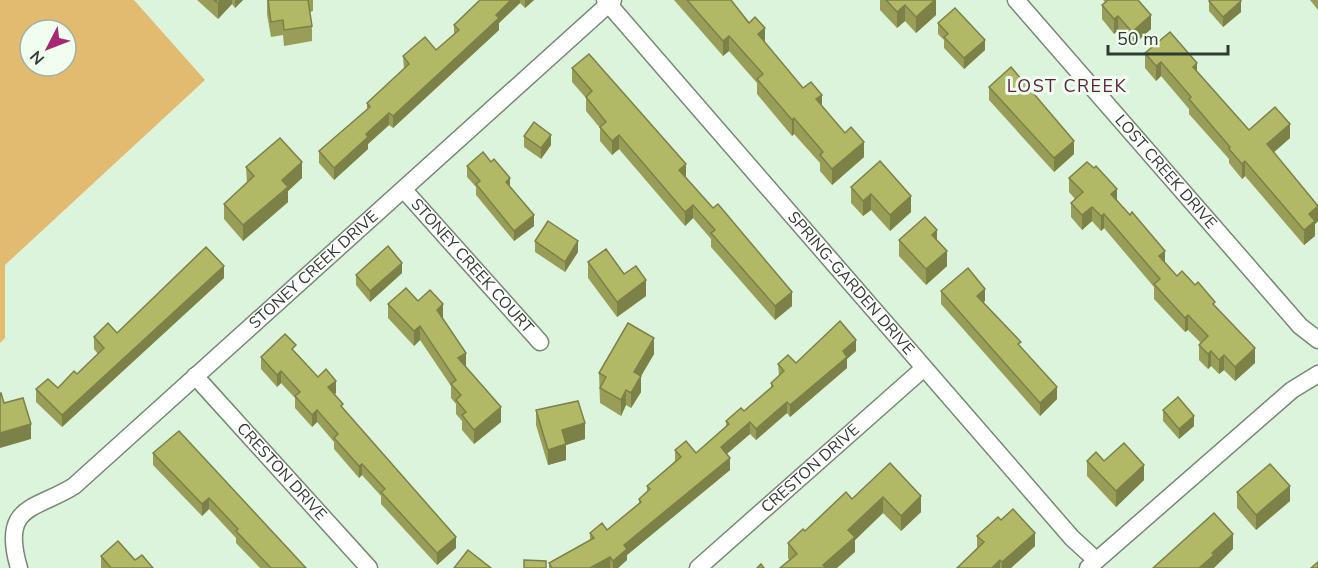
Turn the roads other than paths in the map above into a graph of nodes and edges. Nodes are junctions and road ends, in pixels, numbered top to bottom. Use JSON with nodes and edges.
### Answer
{"nodes":[{"id":1,"x":1016,"y":0,"type":"edge"},
{"id":2,"x":609,"y":1,"type":"edge"},
{"id":3,"x":404,"y":190,"type":"junction"},
{"id":4,"x":1318,"y":340,"type":"edge"},
{"id":5,"x":540,"y":342,"type":"dead end"},
{"id":6,"x":924,"y":368,"type":"junction"},
{"id":7,"x":1318,"y":374,"type":"edge"},
{"id":8,"x":195,"y":376,"type":"junction"},
{"id":9,"x":1092,"y":564,"type":"edge"},
{"id":10,"x":19,"y":568,"type":"edge"},
{"id":11,"x":369,"y":568,"type":"edge"},
{"id":12,"x":698,"y":568,"type":"edge"}],
"edges":[{"from":1,"to":4,"type":"street","name":"LOST CREEK DRIVE"},
{"from":2,"to":3,"type":"street","name":"STONEY CREEK DRIVE"},
{"from":2,"to":6,"type":"street","name":"SPRING-GARDEN DRIVE"},
{"from":3,"to":5,"type":"street","name":"STONEY CREEK COURT"},
{"from":3,"to":8,"type":"street","name":"STONEY CREEK DRIVE"},
{"from":6,"to":9,"type":"street","name":"SPRING-GARDEN DRIVE"},
{"from":6,"to":12,"type":"street","name":"CRESTON DRIVE"},
{"from":7,"to":9,"type":"street"},
{"from":8,"to":10,"type":"street","name":"STONEY CREEK DRIVE"},
{"from":8,"to":11,"type":"street","name":"CRESTON DRIVE"}]}
